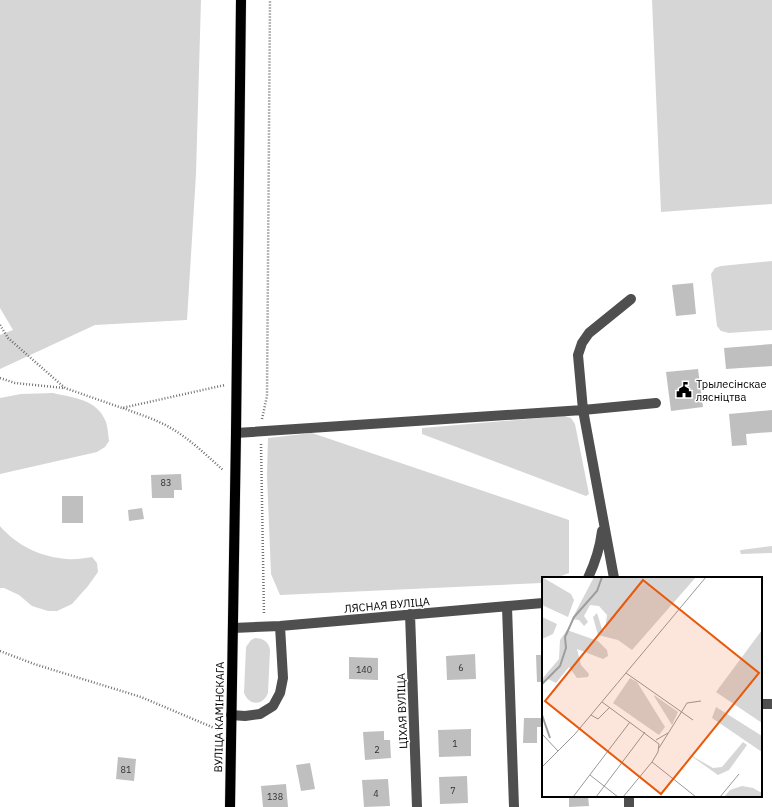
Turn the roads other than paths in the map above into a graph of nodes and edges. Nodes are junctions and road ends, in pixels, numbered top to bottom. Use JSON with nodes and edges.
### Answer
{"nodes":[{"id":1,"x":241,"y":0,"type":"edge"},
{"id":2,"x":631,"y":299,"type":"dead end"},
{"id":3,"x":656,"y":403,"type":"dead end"},
{"id":4,"x":582,"y":410,"type":"junction"},
{"id":5,"x":236,"y":432,"type":"junction"},
{"id":6,"x":604,"y":523,"type":"junction"},
{"id":7,"x":588,"y":577,"type":"edge"},
{"id":8,"x":614,"y":577,"type":"edge"},
{"id":9,"x":542,"y":603,"type":"edge"},
{"id":10,"x":507,"y":607,"type":"junction"},
{"id":11,"x":410,"y":614,"type":"junction"},
{"id":12,"x":280,"y":626,"type":"junction"},
{"id":13,"x":233,"y":628,"type":"junction"},
{"id":14,"x":231,"y":715,"type":"junction"},
{"id":15,"x":230,"y":807,"type":"edge"},
{"id":16,"x":417,"y":807,"type":"edge"},
{"id":17,"x":514,"y":807,"type":"edge"}],
"edges":[{"from":1,"to":5,"type":"main road","name":"ВУЛІЦА КАМІНСКАГА"},
{"from":2,"to":4,"type":"street"},
{"from":3,"to":4,"type":"street"},
{"from":4,"to":5,"type":"street"},
{"from":4,"to":6,"type":"street"},
{"from":5,"to":13,"type":"main road","name":"ВУЛІЦА КАМІНСКАГА"},
{"from":6,"to":7,"type":"street"},
{"from":6,"to":8,"type":"street"},
{"from":9,"to":10,"type":"street","name":"ЛЯСНАЯ ВУЛІЦА"},
{"from":10,"to":11,"type":"street","name":"ЛЯСНАЯ ВУЛІЦА"},
{"from":10,"to":17,"type":"street"},
{"from":11,"to":12,"type":"street","name":"ЛЯСНАЯ ВУЛІЦА"},
{"from":11,"to":16,"type":"street","name":"ЦІХАЯ ВУЛІЦА"},
{"from":12,"to":13,"type":"street","name":"ЛЯСНАЯ ВУЛІЦА"},
{"from":12,"to":14,"type":"street"},
{"from":13,"to":14,"type":"main road","name":"ВУЛІЦА КАМІНСКАГА"},
{"from":14,"to":15,"type":"main road","name":"ВУЛІЦА КАМІНСКАГА"}]}
